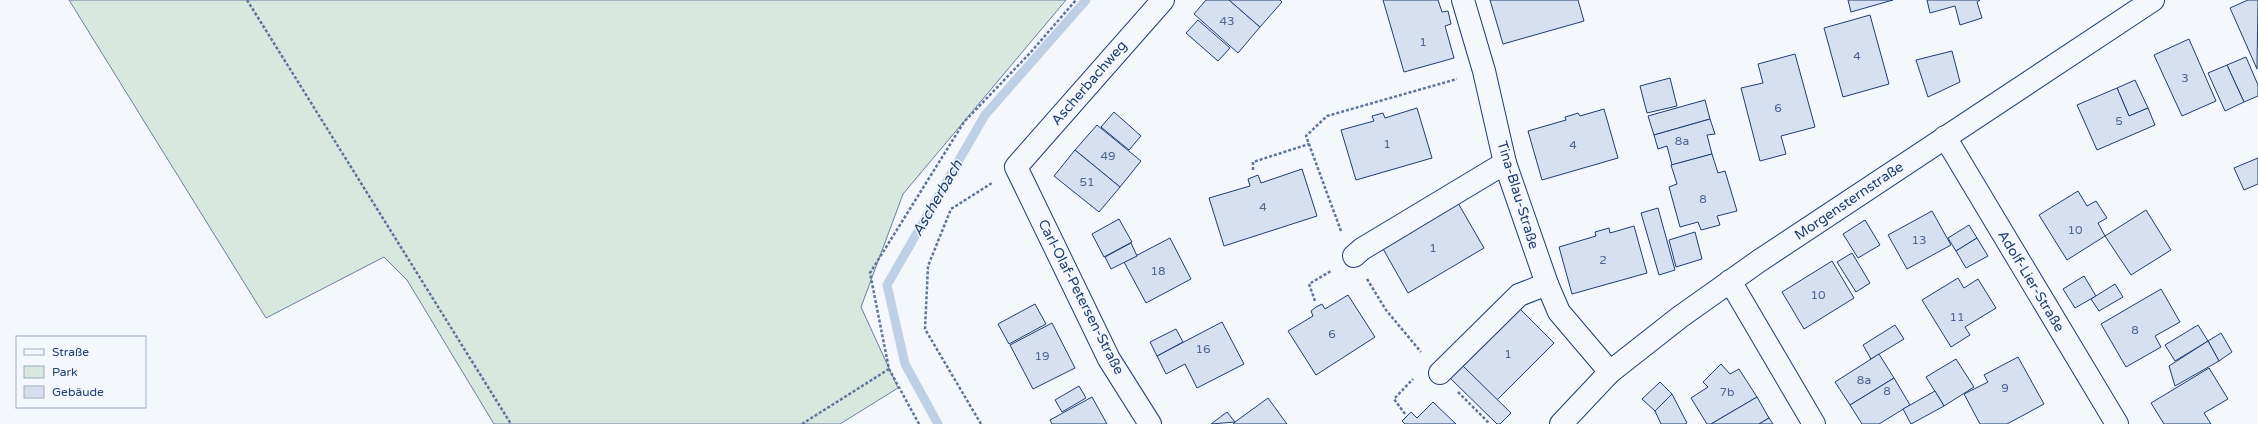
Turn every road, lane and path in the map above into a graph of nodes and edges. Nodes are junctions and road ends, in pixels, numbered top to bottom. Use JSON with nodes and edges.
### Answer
{"nodes":[{"id":1,"x":246,"y":0,"type":"edge"},
{"id":2,"x":1076,"y":0,"type":"edge"},
{"id":3,"x":1163,"y":0,"type":"edge"},
{"id":4,"x":1463,"y":0,"type":"edge"},
{"id":5,"x":2153,"y":0,"type":"edge"},
{"id":6,"x":1945,"y":137,"type":"junction"},
{"id":7,"x":1309,"y":144,"type":"dead end"},
{"id":8,"x":1505,"y":163,"type":"junction"},
{"id":9,"x":1016,"y":167,"type":"junction"},
{"id":10,"x":1253,"y":170,"type":"dead end"},
{"id":11,"x":1354,"y":256,"type":"joint"},
{"id":12,"x":1730,"y":281,"type":"junction"},
{"id":13,"x":1547,"y":284,"type":"junction"},
{"id":14,"x":1315,"y":301,"type":"dead end"},
{"id":15,"x":889,"y":369,"type":"junction"},
{"id":16,"x":1610,"y":372,"type":"junction"},
{"id":17,"x":1440,"y":374,"type":"dead end"},
{"id":18,"x":1414,"y":378,"type":"dead end"},
{"id":19,"x":1405,"y":414,"type":"dead end"},
{"id":20,"x":511,"y":424,"type":"edge"},
{"id":21,"x":802,"y":424,"type":"edge"},
{"id":22,"x":919,"y":424,"type":"edge"},
{"id":23,"x":981,"y":424,"type":"edge"},
{"id":24,"x":1150,"y":424,"type":"edge"},
{"id":25,"x":1561,"y":424,"type":"edge"},
{"id":26,"x":1814,"y":424,"type":"edge"},
{"id":27,"x":2117,"y":424,"type":"edge"}],
"edges":[{"from":1,"to":20,"type":"path"},
{"from":2,"to":15,"type":"path"},
{"from":3,"to":9,"type":"street","name":"Ascherbachweg"},
{"from":4,"to":8,"type":"street","name":"Tina-Blau-Straße"},
{"from":5,"to":6,"type":"street","name":"Morgensternstraße"},
{"from":6,"to":12,"type":"street","name":"Morgensternstraße"},
{"from":6,"to":27,"type":"street","name":"Adolf-Lier-Straße"},
{"from":7,"to":10,"type":"path"},
{"from":8,"to":11,"type":"street"},
{"from":8,"to":13,"type":"street","name":"Tina-Blau-Straße"},
{"from":9,"to":23,"type":"path"},
{"from":9,"to":24,"type":"street","name":"Carl-Olaf-Petersen-Straße"},
{"from":11,"to":14,"type":"path"},
{"from":12,"to":16,"type":"street","name":"Morgensternstraße"},
{"from":12,"to":26,"type":"street"},
{"from":13,"to":16,"type":"street","name":"Tina-Blau-Straße"},
{"from":13,"to":17,"type":"street"},
{"from":15,"to":21,"type":"path"},
{"from":15,"to":22,"type":"path"},
{"from":16,"to":25,"type":"street","name":"Morgensternstraße"},
{"from":18,"to":19,"type":"path"}]}
